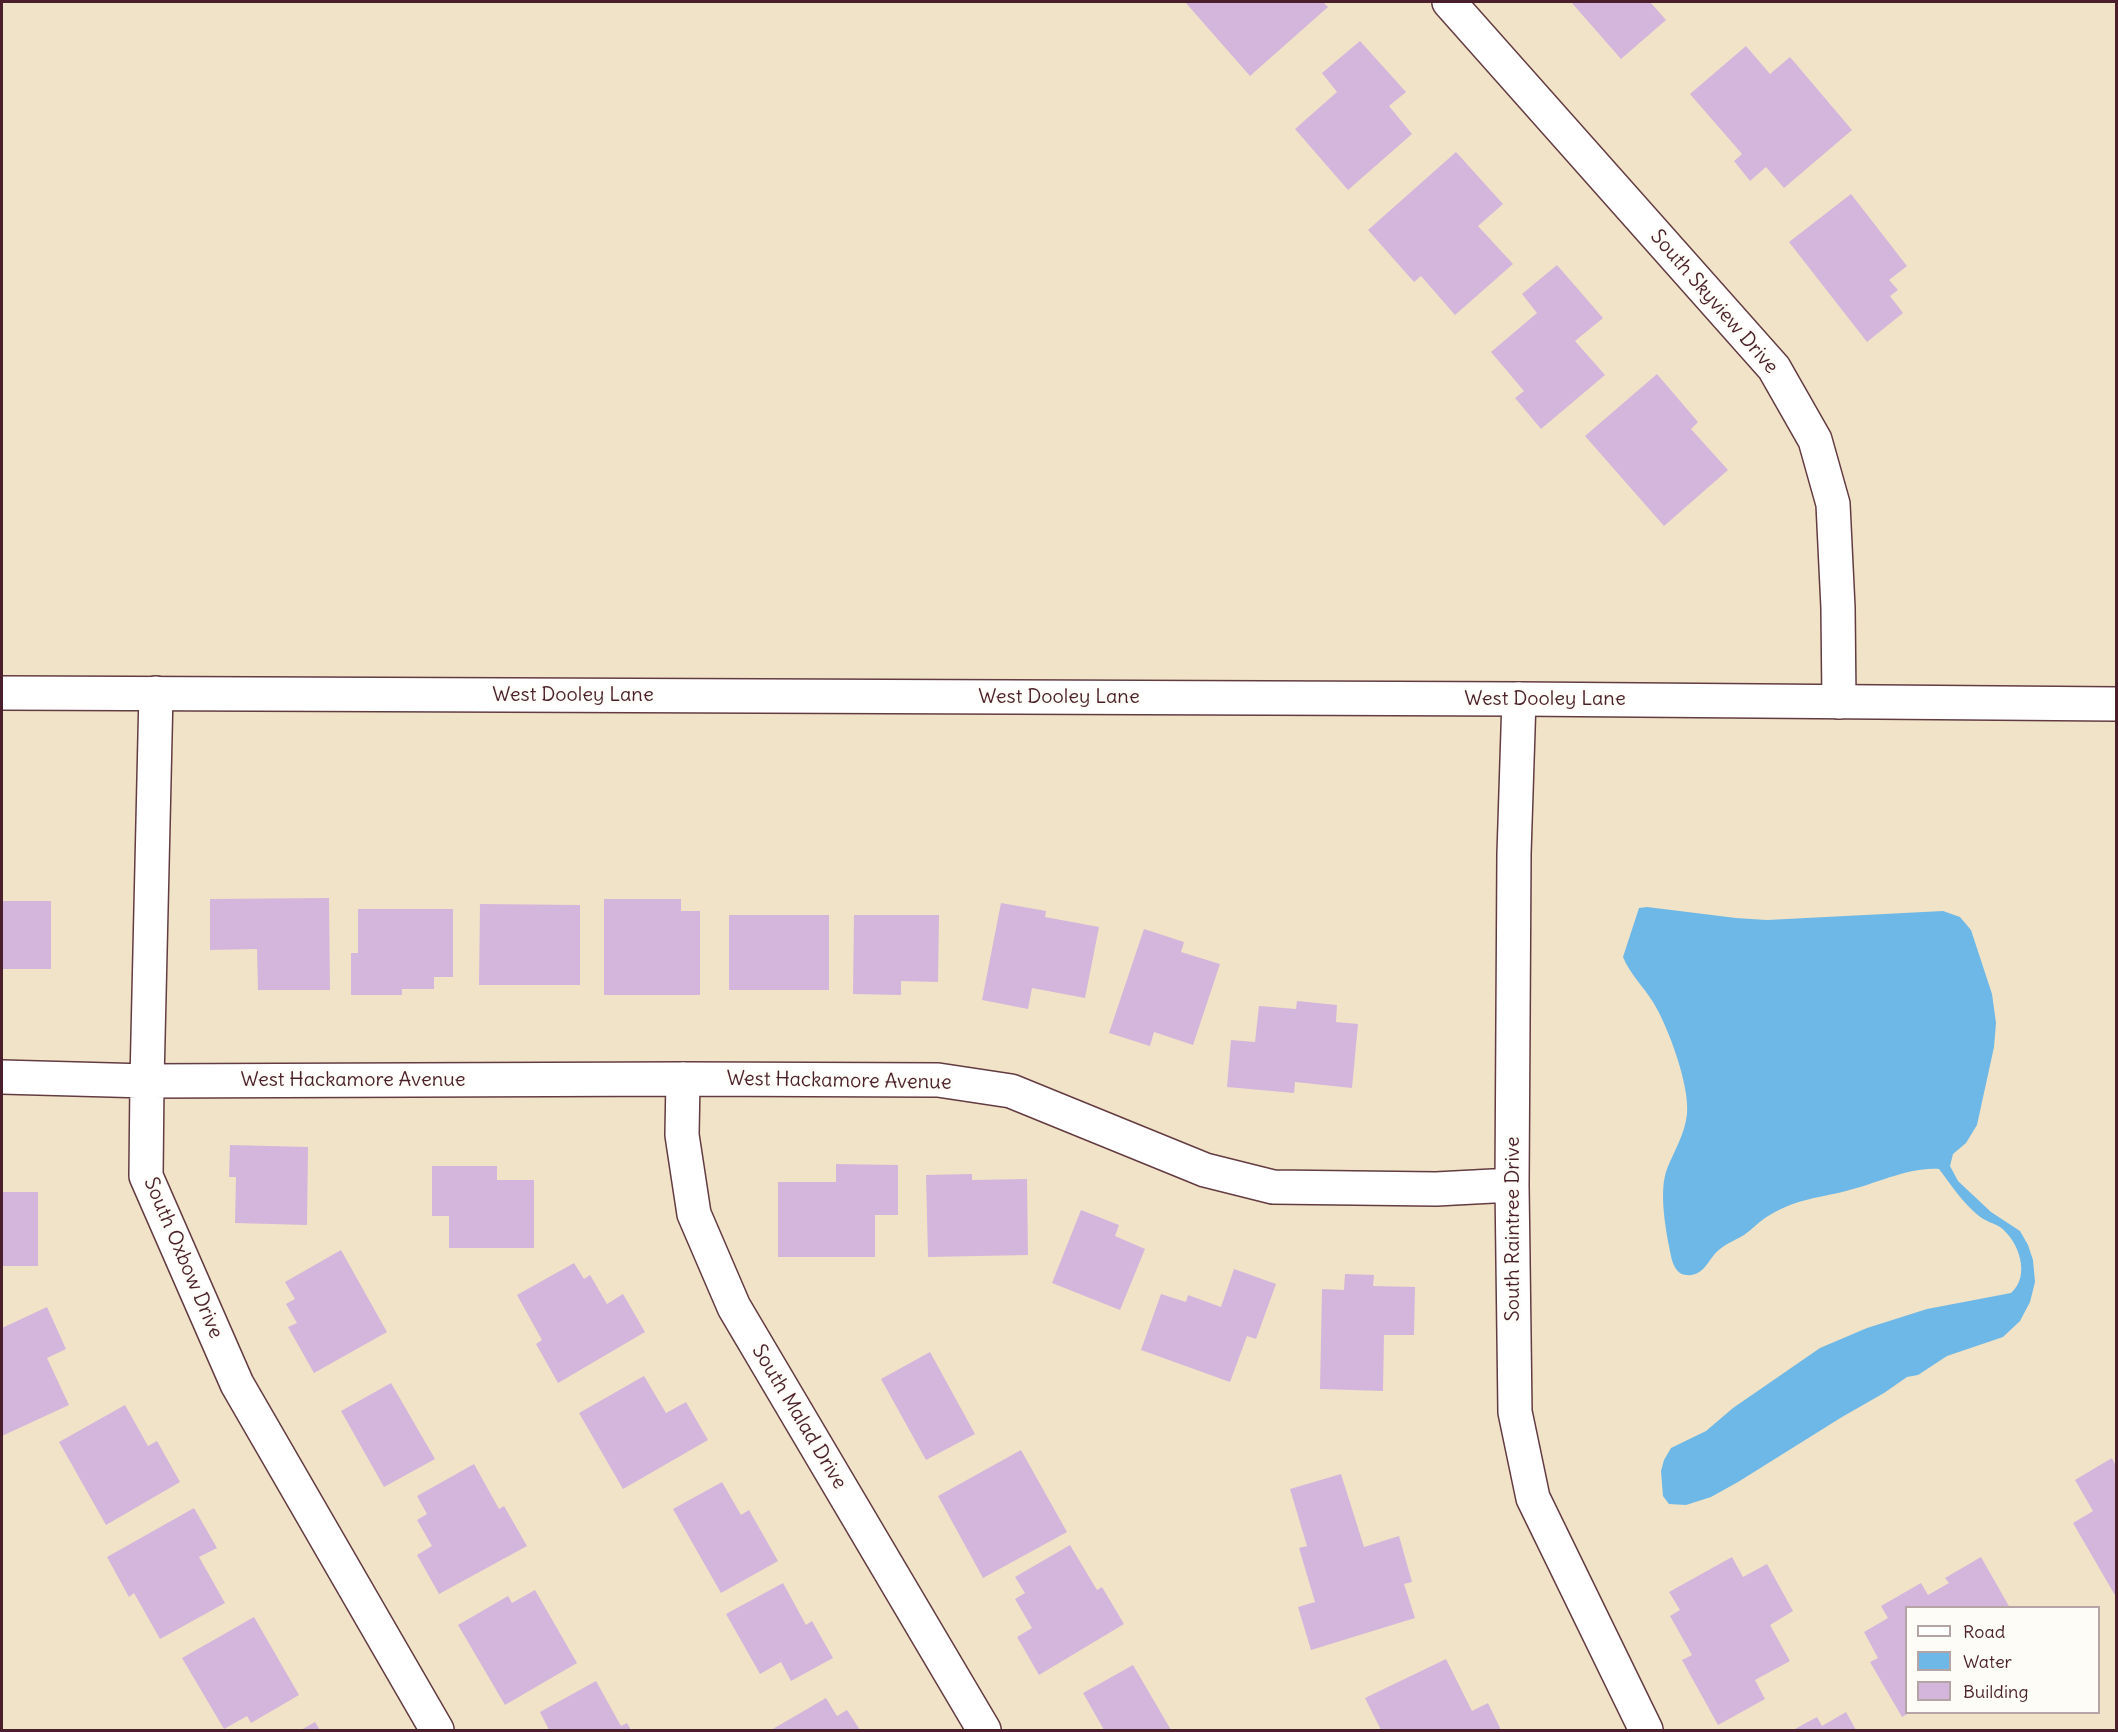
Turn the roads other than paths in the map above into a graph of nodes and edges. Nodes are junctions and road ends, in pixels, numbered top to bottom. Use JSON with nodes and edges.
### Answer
{"nodes":[{"id":1,"x":1449,"y":2,"type":"edge"},
{"id":2,"x":2,"y":693,"type":"edge"},
{"id":3,"x":156,"y":693,"type":"junction"},
{"id":4,"x":1520,"y":699,"type":"junction"},
{"id":5,"x":1839,"y":702,"type":"junction"},
{"id":6,"x":2116,"y":704,"type":"edge"},
{"id":7,"x":2,"y":1077,"type":"edge"},
{"id":8,"x":683,"y":1079,"type":"junction"},
{"id":9,"x":147,"y":1081,"type":"junction"},
{"id":10,"x":1512,"y":1185,"type":"junction"},
{"id":11,"x":437,"y":1731,"type":"edge"},
{"id":12,"x":984,"y":1731,"type":"edge"},
{"id":13,"x":1646,"y":1731,"type":"edge"}],
"edges":[{"from":1,"to":5,"type":"street","name":"South Skyview Drive"},
{"from":2,"to":3,"type":"street","name":"West Dooley Lane"},
{"from":3,"to":4,"type":"street","name":"West Dooley Lane"},
{"from":3,"to":9,"type":"street","name":"South Oxbow Drive"},
{"from":4,"to":5,"type":"street","name":"West Dooley Lane"},
{"from":4,"to":10,"type":"street","name":"South Raintree Drive"},
{"from":5,"to":6,"type":"street","name":"West Dooley Lane"},
{"from":7,"to":9,"type":"street","name":"West Hackamore Avenue"},
{"from":8,"to":9,"type":"street","name":"West Hackamore Avenue"},
{"from":8,"to":10,"type":"street","name":"West Hackamore Avenue"},
{"from":8,"to":12,"type":"street","name":"South Malad Drive"},
{"from":9,"to":11,"type":"street","name":"South Oxbow Drive"},
{"from":10,"to":13,"type":"street","name":"South Raintree Drive"}]}
